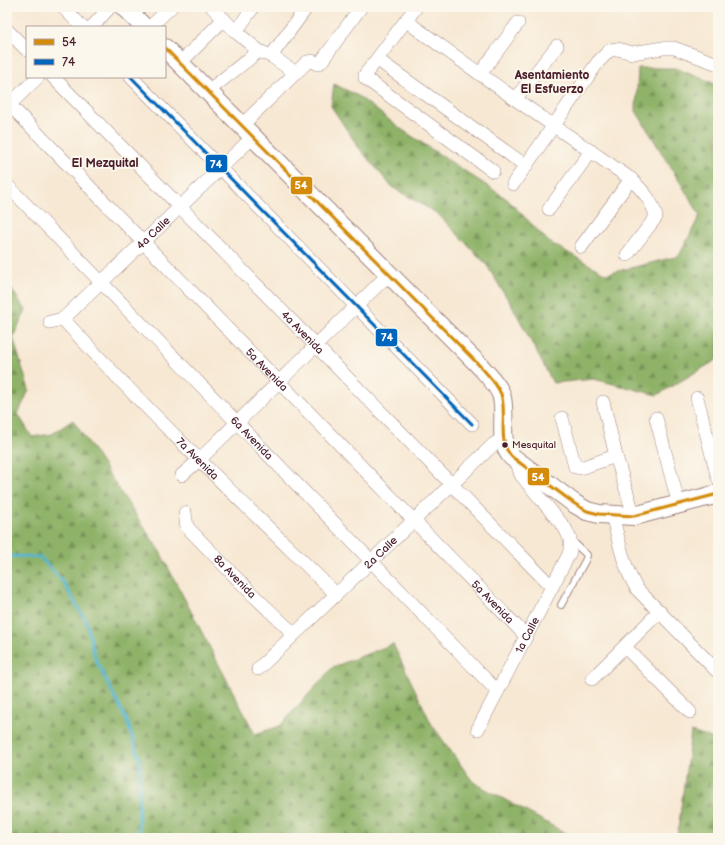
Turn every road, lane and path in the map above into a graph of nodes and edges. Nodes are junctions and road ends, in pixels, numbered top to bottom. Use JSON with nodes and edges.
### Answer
{"nodes":[{"id":1,"x":63,"y":7,"type":"edge"},
{"id":2,"x":110,"y":7,"type":"edge"},
{"id":3,"x":124,"y":7,"type":"edge"},
{"id":4,"x":171,"y":7,"type":"edge"},
{"id":5,"x":212,"y":7,"type":"edge"},
{"id":6,"x":253,"y":7,"type":"edge"},
{"id":7,"x":307,"y":7,"type":"edge"},
{"id":8,"x":361,"y":7,"type":"edge"},
{"id":9,"x":416,"y":7,"type":"edge"},
{"id":10,"x":224,"y":19,"type":"junction"},
{"id":11,"x":408,"y":20,"type":"junction"},
{"id":12,"x":518,"y":24,"type":"dead end"},
{"id":13,"x":81,"y":26,"type":"edge"},
{"id":14,"x":93,"y":26,"type":"edge"},
{"id":15,"x":143,"y":26,"type":"edge"},
{"id":16,"x":151,"y":26,"type":"edge"},
{"id":17,"x":7,"y":30,"type":"edge"},
{"id":18,"x":236,"y":32,"type":"junction"},
{"id":19,"x":557,"y":46,"type":"dead end"},
{"id":20,"x":26,"y":49,"type":"edge"},
{"id":21,"x":166,"y":49,"type":"edge"},
{"id":22,"x":259,"y":51,"type":"junction"},
{"id":23,"x":271,"y":56,"type":"junction"},
{"id":24,"x":378,"y":60,"type":"junction"},
{"id":25,"x":180,"y":63,"type":"junction"},
{"id":26,"x":718,"y":64,"type":"edge"},
{"id":27,"x":296,"y":72,"type":"junction"},
{"id":28,"x":480,"y":74,"type":"junction"},
{"id":29,"x":37,"y":78,"type":"edge"},
{"id":30,"x":54,"y":78,"type":"edge"},
{"id":31,"x":132,"y":78,"type":"edge"},
{"id":32,"x":208,"y":91,"type":"junction"},
{"id":33,"x":515,"y":99,"type":"junction"},
{"id":34,"x":8,"y":105,"type":"edge"},
{"id":35,"x":554,"y":125,"type":"junction"},
{"id":36,"x":247,"y":131,"type":"junction"},
{"id":37,"x":591,"y":151,"type":"junction"},
{"id":38,"x":526,"y":166,"type":"junction"},
{"id":39,"x":220,"y":168,"type":"junction"},
{"id":40,"x":493,"y":171,"type":"dead end"},
{"id":41,"x":631,"y":179,"type":"junction"},
{"id":42,"x":513,"y":184,"type":"dead end"},
{"id":43,"x":7,"y":185,"type":"edge"},
{"id":44,"x":180,"y":207,"type":"junction"},
{"id":45,"x":549,"y":209,"type":"dead end"},
{"id":46,"x":143,"y":243,"type":"junction"},
{"id":47,"x":581,"y":247,"type":"dead end"},
{"id":48,"x":627,"y":255,"type":"dead end"},
{"id":49,"x":389,"y":274,"type":"junction"},
{"id":50,"x":102,"y":283,"type":"junction"},
{"id":51,"x":357,"y":306,"type":"junction"},
{"id":52,"x":56,"y":321,"type":"joint"},
{"id":53,"x":316,"y":346,"type":"junction"},
{"id":54,"x":279,"y":383,"type":"junction"},
{"id":55,"x":697,"y":398,"type":"dead end"},
{"id":56,"x":603,"y":402,"type":"dead end"},
{"id":57,"x":562,"y":418,"type":"dead end"},
{"id":58,"x":656,"y":418,"type":"dead end"},
{"id":59,"x":238,"y":423,"type":"junction"},
{"id":60,"x":472,"y":424,"type":"dead end"},
{"id":61,"x":504,"y":438,"type":"junction"},
{"id":62,"x":616,"y":456,"type":"junction"},
{"id":63,"x":199,"y":460,"type":"junction"},
{"id":64,"x":521,"y":464,"type":"junction"},
{"id":65,"x":182,"y":475,"type":"dead end"},
{"id":66,"x":718,"y":478,"type":"edge"},
{"id":67,"x":718,"y":483,"type":"edge"},
{"id":68,"x":451,"y":484,"type":"junction"},
{"id":69,"x":676,"y":494,"type":"junction"},
{"id":70,"x":718,"y":494,"type":"edge"},
{"id":71,"x":633,"y":511,"type":"junction"},
{"id":72,"x":185,"y":513,"type":"dead end"},
{"id":73,"x":612,"y":515,"type":"junction"},
{"id":74,"x":413,"y":520,"type":"junction"},
{"id":75,"x":570,"y":539,"type":"junction"},
{"id":76,"x":371,"y":561,"type":"junction"},
{"id":77,"x":552,"y":587,"type":"junction"},
{"id":78,"x":336,"y":594,"type":"junction"},
{"id":79,"x":561,"y":605,"type":"dead end"},
{"id":80,"x":660,"y":612,"type":"junction"},
{"id":81,"x":294,"y":634,"type":"junction"},
{"id":82,"x":526,"y":636,"type":"junction"},
{"id":83,"x":625,"y":647,"type":"junction"},
{"id":84,"x":258,"y":669,"type":"dead end"},
{"id":85,"x":718,"y":672,"type":"edge"},
{"id":86,"x":592,"y":679,"type":"dead end"},
{"id":87,"x":497,"y":691,"type":"junction"},
{"id":88,"x":690,"y":712,"type":"dead end"},
{"id":89,"x":478,"y":729,"type":"dead end"}],
"edges":[{"from":1,"to":13,"type":"street"},
{"from":2,"to":14,"type":"street"},
{"from":3,"to":15,"type":"main road"},
{"from":4,"to":16,"type":"street"},
{"from":5,"to":10,"type":"street"},
{"from":6,"to":18,"type":"street"},
{"from":7,"to":23,"type":"street"},
{"from":8,"to":27,"type":"street","name":"4a Calle"},
{"from":9,"to":11,"type":"street"},
{"from":10,"to":18,"type":"street"},
{"from":10,"to":25,"type":"street"},
{"from":11,"to":24,"type":"street"},
{"from":11,"to":28,"type":"street"},
{"from":12,"to":28,"type":"street"},
{"from":17,"to":20,"type":"street"},
{"from":18,"to":22,"type":"street"},
{"from":19,"to":33,"type":"street"},
{"from":21,"to":25,"type":"main road"},
{"from":22,"to":23,"type":"street"},
{"from":22,"to":32,"type":"street"},
{"from":23,"to":27,"type":"street"},
{"from":24,"to":38,"type":"street"},
{"from":24,"to":40,"type":"street"},
{"from":25,"to":32,"type":"main road"},
{"from":26,"to":35,"type":"street"},
{"from":27,"to":36,"type":"street","name":"4a Calle"},
{"from":28,"to":33,"type":"street"},
{"from":29,"to":34,"type":"street"},
{"from":30,"to":44,"type":"street","name":"4a Avenida"},
{"from":31,"to":39,"type":"street"},
{"from":32,"to":36,"type":"main road"},
{"from":33,"to":35,"type":"street"},
{"from":34,"to":46,"type":"street","name":"5a Avenida"},
{"from":35,"to":37,"type":"street"},
{"from":35,"to":38,"type":"street"},
{"from":36,"to":39,"type":"street","name":"4a Calle"},
{"from":36,"to":49,"type":"main road"},
{"from":37,"to":41,"type":"street"},
{"from":37,"to":45,"type":"street"},
{"from":38,"to":42,"type":"street"},
{"from":39,"to":44,"type":"street","name":"4a Calle"},
{"from":39,"to":51,"type":"street"},
{"from":41,"to":47,"type":"street"},
{"from":41,"to":48,"type":"street"},
{"from":43,"to":50,"type":"street","name":"6a Avenida"},
{"from":44,"to":46,"type":"street","name":"4a Calle"},
{"from":44,"to":53,"type":"street","name":"4a Avenida"},
{"from":46,"to":50,"type":"street","name":"4a Calle"},
{"from":46,"to":54,"type":"street","name":"5a Avenida"},
{"from":49,"to":51,"type":"street"},
{"from":49,"to":61,"type":"main road"},
{"from":50,"to":52,"type":"street","name":"4a Calle"},
{"from":50,"to":59,"type":"street","name":"6a Avenida"},
{"from":51,"to":53,"type":"street"},
{"from":51,"to":60,"type":"street"},
{"from":52,"to":63,"type":"street","name":"7a Avenida"},
{"from":53,"to":54,"type":"street"},
{"from":53,"to":68,"type":"street","name":"4a Avenida"},
{"from":54,"to":59,"type":"street"},
{"from":54,"to":74,"type":"street","name":"5a Avenida"},
{"from":55,"to":66,"type":"street"},
{"from":56,"to":62,"type":"street"},
{"from":57,"to":62,"type":"street"},
{"from":58,"to":69,"type":"street"},
{"from":59,"to":63,"type":"street"},
{"from":59,"to":76,"type":"street","name":"6a Avenida"},
{"from":61,"to":64,"type":"main road"},
{"from":61,"to":68,"type":"street","name":"2a Calle"},
{"from":62,"to":71,"type":"street"},
{"from":63,"to":65,"type":"street"},
{"from":63,"to":78,"type":"street","name":"7a Avenida"},
{"from":64,"to":73,"type":"main road"},
{"from":64,"to":75,"type":"street"},
{"from":67,"to":69,"type":"main road"},
{"from":68,"to":74,"type":"street","name":"2a Calle"},
{"from":68,"to":77,"type":"street","name":"4a Avenida"},
{"from":69,"to":71,"type":"main road"},
{"from":70,"to":71,"type":"main road"},
{"from":71,"to":73,"type":"main road"},
{"from":72,"to":81,"type":"street","name":"8a Avenida"},
{"from":73,"to":80,"type":"street"},
{"from":74,"to":76,"type":"street","name":"2a Calle"},
{"from":74,"to":82,"type":"street","name":"5a Avenida"},
{"from":75,"to":77,"type":"street","name":"1a Calle"},
{"from":75,"to":79,"type":"lane"},
{"from":76,"to":78,"type":"street","name":"2a Calle"},
{"from":76,"to":87,"type":"street","name":"6a Avenida"},
{"from":77,"to":82,"type":"street","name":"1a Calle"},
{"from":78,"to":81,"type":"street","name":"2a Calle"},
{"from":80,"to":83,"type":"street"},
{"from":80,"to":85,"type":"street"},
{"from":81,"to":84,"type":"street","name":"2a Calle"},
{"from":82,"to":87,"type":"street","name":"1a Calle"},
{"from":83,"to":86,"type":"street"},
{"from":83,"to":88,"type":"street"},
{"from":87,"to":89,"type":"street","name":"1a Calle"}]}
